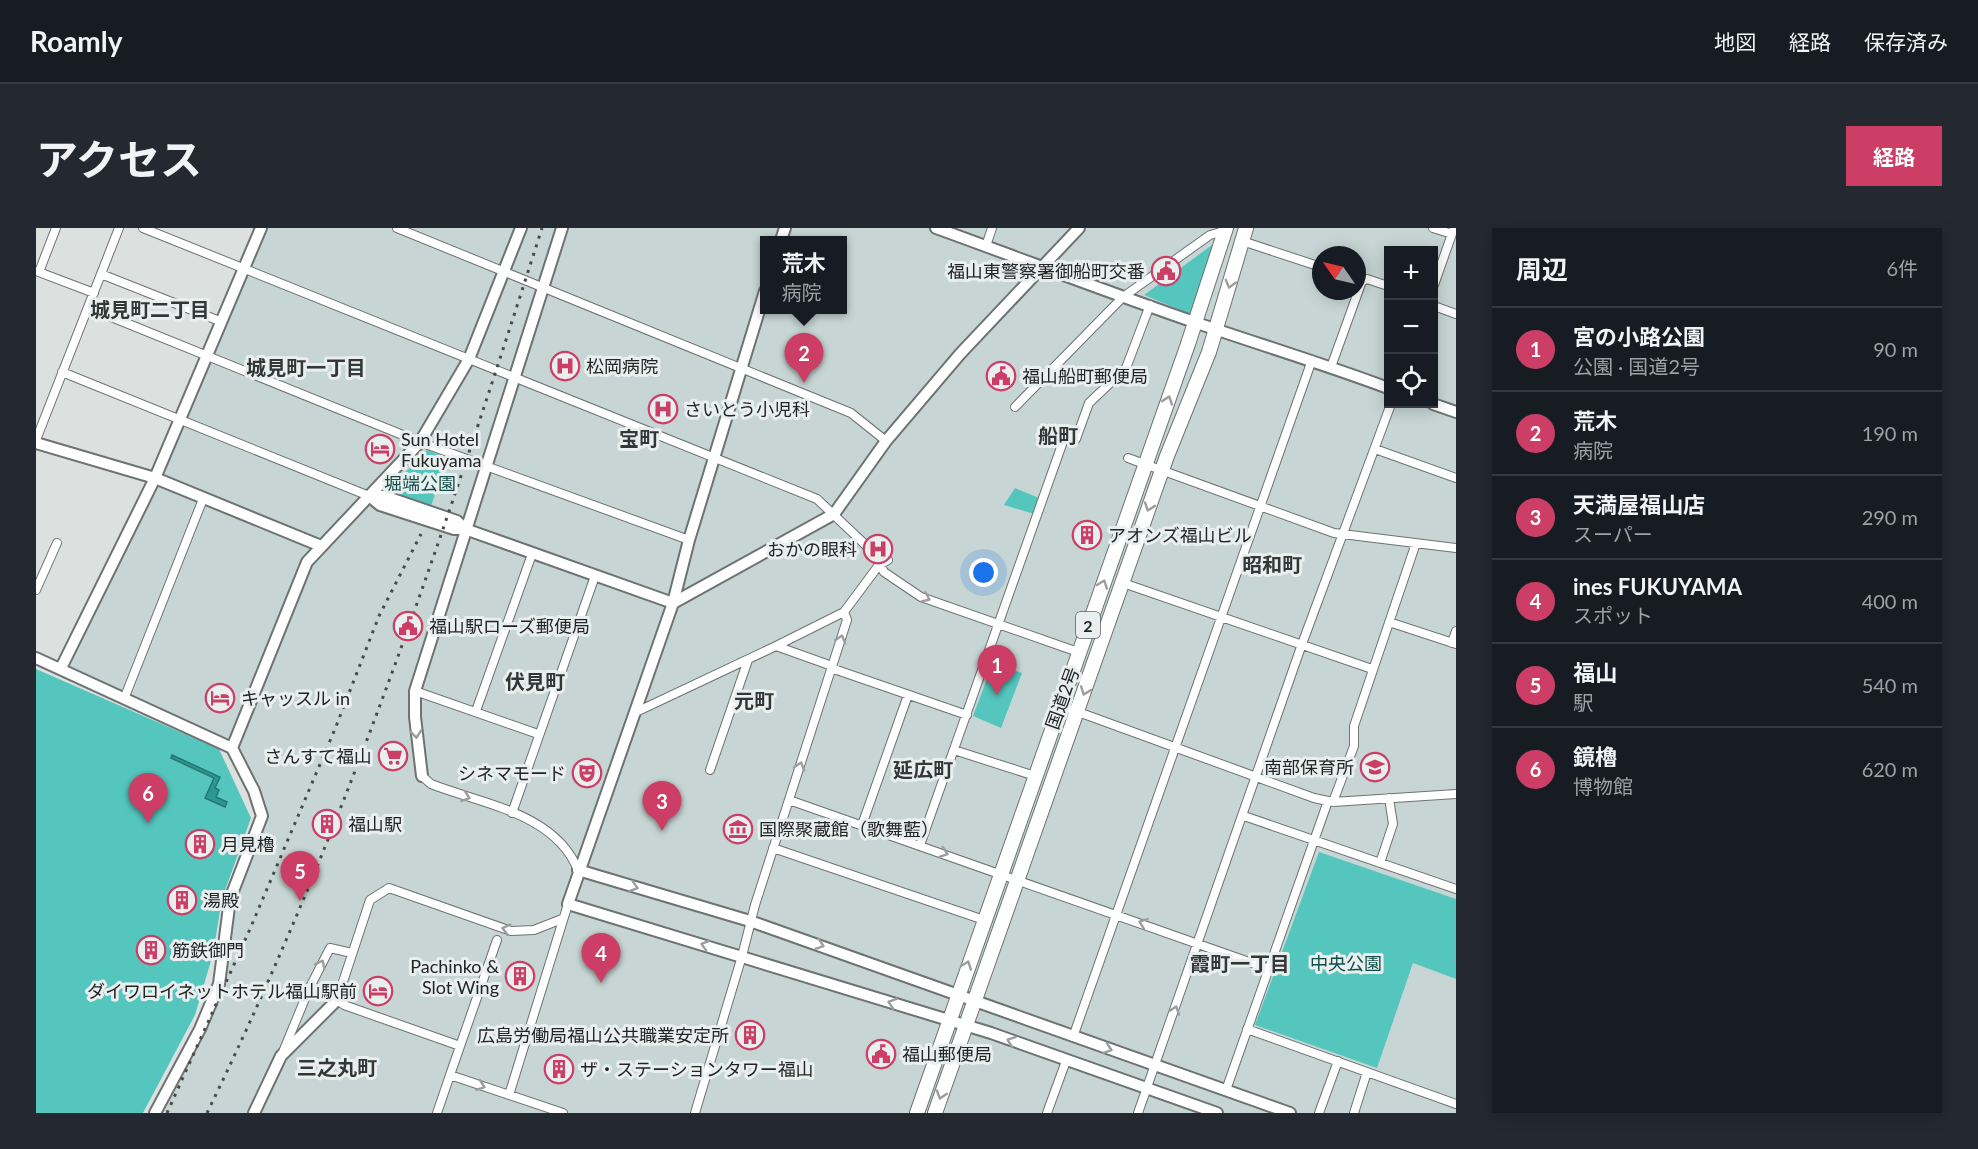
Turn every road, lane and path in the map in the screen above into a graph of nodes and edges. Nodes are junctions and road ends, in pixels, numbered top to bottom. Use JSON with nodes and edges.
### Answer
{"nodes":[{"id":1,"x":56,"y":228,"type":"edge"},
{"id":2,"x":119,"y":228,"type":"edge"},
{"id":3,"x":143,"y":228,"type":"edge"},
{"id":4,"x":261,"y":228,"type":"edge"},
{"id":5,"x":397,"y":228,"type":"edge"},
{"id":6,"x":521,"y":228,"type":"edge"},
{"id":7,"x":562,"y":228,"type":"edge"},
{"id":8,"x":936,"y":228,"type":"edge"},
{"id":9,"x":992,"y":228,"type":"edge"},
{"id":10,"x":1079,"y":228,"type":"edge"},
{"id":11,"x":1433,"y":228,"type":"edge"},
{"id":12,"x":1225,"y":229,"type":"edge"},
{"id":13,"x":1453,"y":231,"type":"edge"},
{"id":14,"x":1244,"y":235,"type":"edge"},
{"id":15,"x":986,"y":246,"type":"junction"},
{"id":16,"x":1312,"y":263,"type":"edge"},
{"id":17,"x":1042,"y":266,"type":"junction"},
{"id":18,"x":244,"y":268,"type":"junction"},
{"id":19,"x":505,"y":271,"type":"junction"},
{"id":20,"x":37,"y":272,"type":"edge"},
{"id":21,"x":101,"y":274,"type":"junction"},
{"id":22,"x":1438,"y":274,"type":"edge"},
{"id":23,"x":1366,"y":279,"type":"edge"},
{"id":24,"x":1384,"y":284,"type":"edge"},
{"id":25,"x":543,"y":286,"type":"junction"},
{"id":26,"x":94,"y":293,"type":"junction"},
{"id":27,"x":1124,"y":297,"type":"junction"},
{"id":28,"x":1353,"y":300,"type":"edge"},
{"id":29,"x":1150,"y":305,"type":"junction"},
{"id":30,"x":760,"y":307,"type":"edge"},
{"id":31,"x":1438,"y":307,"type":"edge"},
{"id":32,"x":89,"y":308,"type":"junction"},
{"id":33,"x":1456,"y":314,"type":"edge"},
{"id":34,"x":222,"y":322,"type":"junction"},
{"id":35,"x":1195,"y":322,"type":"junction"},
{"id":36,"x":1215,"y":329,"type":"junction"},
{"id":37,"x":207,"y":356,"type":"junction"},
{"id":38,"x":469,"y":359,"type":"junction"},
{"id":39,"x":1312,"y":360,"type":"junction"},
{"id":40,"x":1331,"y":367,"type":"junction"},
{"id":41,"x":741,"y":368,"type":"junction"},
{"id":42,"x":62,"y":372,"type":"junction"},
{"id":43,"x":515,"y":376,"type":"junction"},
{"id":44,"x":1384,"y":386,"type":"edge"},
{"id":45,"x":1438,"y":406,"type":"edge"},
{"id":46,"x":1015,"y":407,"type":"dead end"},
{"id":47,"x":1390,"y":408,"type":"edge"},
{"id":48,"x":1456,"y":412,"type":"edge"},
{"id":49,"x":180,"y":421,"type":"junction"},
{"id":50,"x":1065,"y":436,"type":"dead end"},
{"id":51,"x":1076,"y":440,"type":"dead end"},
{"id":52,"x":886,"y":441,"type":"junction"},
{"id":53,"x":36,"y":442,"type":"edge"},
{"id":54,"x":420,"y":442,"type":"junction"},
{"id":55,"x":1375,"y":449,"type":"junction"},
{"id":56,"x":714,"y":457,"type":"junction"},
{"id":57,"x":1128,"y":458,"type":"dead end"},
{"id":58,"x":1145,"y":465,"type":"junction"},
{"id":59,"x":486,"y":466,"type":"junction"},
{"id":60,"x":1162,"y":471,"type":"junction"},
{"id":61,"x":154,"y":478,"type":"junction"},
{"id":62,"x":1456,"y":478,"type":"edge"},
{"id":63,"x":369,"y":496,"type":"junction"},
{"id":64,"x":203,"y":498,"type":"junction"},
{"id":65,"x":1261,"y":505,"type":"junction"},
{"id":66,"x":834,"y":514,"type":"junction"},
{"id":67,"x":465,"y":530,"type":"junction"},
{"id":68,"x":1343,"y":533,"type":"junction"},
{"id":69,"x":689,"y":540,"type":"junction"},
{"id":70,"x":57,"y":543,"type":"dead end"},
{"id":71,"x":1416,"y":543,"type":"junction"},
{"id":72,"x":321,"y":546,"type":"junction"},
{"id":73,"x":1456,"y":548,"type":"edge"},
{"id":74,"x":532,"y":554,"type":"junction"},
{"id":75,"x":888,"y":560,"type":"dead end"},
{"id":76,"x":879,"y":565,"type":"junction"},
{"id":77,"x":594,"y":576,"type":"junction"},
{"id":78,"x":1123,"y":583,"type":"junction"},
{"id":79,"x":36,"y":590,"type":"edge"},
{"id":80,"x":673,"y":603,"type":"junction"},
{"id":81,"x":844,"y":612,"type":"junction"},
{"id":82,"x":1221,"y":616,"type":"junction"},
{"id":83,"x":1389,"y":622,"type":"junction"},
{"id":84,"x":999,"y":625,"type":"junction"},
{"id":85,"x":1456,"y":631,"type":"edge"},
{"id":86,"x":1302,"y":644,"type":"junction"},
{"id":87,"x":1454,"y":644,"type":"edge"},
{"id":88,"x":776,"y":646,"type":"junction"},
{"id":89,"x":1078,"y":652,"type":"junction"},
{"id":90,"x":36,"y":658,"type":"edge"},
{"id":91,"x":748,"y":660,"type":"junction"},
{"id":92,"x":832,"y":667,"type":"junction"},
{"id":93,"x":60,"y":668,"type":"junction"},
{"id":94,"x":1372,"y":669,"type":"junction"},
{"id":95,"x":415,"y":691,"type":"junction"},
{"id":96,"x":908,"y":695,"type":"junction"},
{"id":97,"x":124,"y":699,"type":"junction"},
{"id":98,"x":1059,"y":705,"type":"junction"},
{"id":99,"x":476,"y":711,"type":"junction"},
{"id":100,"x":1077,"y":712,"type":"junction"},
{"id":101,"x":634,"y":714,"type":"junction"},
{"id":102,"x":967,"y":716,"type":"junction"},
{"id":103,"x":538,"y":734,"type":"junction"},
{"id":104,"x":232,"y":748,"type":"junction"},
{"id":105,"x":1174,"y":748,"type":"junction"},
{"id":106,"x":954,"y":750,"type":"junction"},
{"id":107,"x":710,"y":770,"type":"dead end"},
{"id":108,"x":422,"y":776,"type":"joint"},
{"id":109,"x":1035,"y":776,"type":"junction"},
{"id":110,"x":1256,"y":777,"type":"junction"},
{"id":111,"x":1456,"y":794,"type":"edge"},
{"id":112,"x":1389,"y":798,"type":"junction"},
{"id":113,"x":789,"y":800,"type":"junction"},
{"id":114,"x":1330,"y":801,"type":"junction"},
{"id":115,"x":512,"y":813,"type":"junction"},
{"id":116,"x":1244,"y":816,"type":"junction"},
{"id":117,"x":862,"y":825,"type":"junction"},
{"id":118,"x":1314,"y":840,"type":"junction"},
{"id":119,"x":920,"y":845,"type":"junction"},
{"id":120,"x":774,"y":848,"type":"junction"},
{"id":121,"x":1380,"y":863,"type":"junction"},
{"id":122,"x":578,"y":870,"type":"junction"},
{"id":123,"x":1000,"y":873,"type":"junction"},
{"id":124,"x":1016,"y":879,"type":"junction"},
{"id":125,"x":1456,"y":889,"type":"edge"},
{"id":126,"x":567,"y":904,"type":"junction"},
{"id":127,"x":1118,"y":914,"type":"junction"},
{"id":128,"x":562,"y":920,"type":"junction"},
{"id":129,"x":984,"y":920,"type":"junction"},
{"id":130,"x":750,"y":921,"type":"junction"},
{"id":131,"x":497,"y":940,"type":"dead end"},
{"id":132,"x":1198,"y":943,"type":"junction"},
{"id":133,"x":352,"y":953,"type":"junction"},
{"id":134,"x":742,"y":957,"type":"junction"},
{"id":135,"x":1269,"y":969,"type":"junction"},
{"id":136,"x":957,"y":994,"type":"junction"},
{"id":137,"x":337,"y":1000,"type":"junction"},
{"id":138,"x":974,"y":1000,"type":"junction"},
{"id":139,"x":948,"y":1020,"type":"junction"},
{"id":140,"x":965,"y":1025,"type":"junction"},
{"id":141,"x":1247,"y":1029,"type":"junction"},
{"id":142,"x":1073,"y":1037,"type":"junction"},
{"id":143,"x":460,"y":1046,"type":"junction"},
{"id":144,"x":281,"y":1056,"type":"junction"},
{"id":145,"x":1066,"y":1061,"type":"junction"},
{"id":146,"x":1338,"y":1061,"type":"junction"},
{"id":147,"x":1155,"y":1065,"type":"junction"},
{"id":148,"x":1367,"y":1072,"type":"junction"},
{"id":149,"x":450,"y":1075,"type":"junction"},
{"id":150,"x":1147,"y":1090,"type":"junction"},
{"id":151,"x":1226,"y":1090,"type":"junction"},
{"id":152,"x":509,"y":1095,"type":"junction"},
{"id":153,"x":1456,"y":1104,"type":"edge"},
{"id":154,"x":155,"y":1113,"type":"edge"},
{"id":155,"x":254,"y":1113,"type":"edge"},
{"id":156,"x":437,"y":1113,"type":"edge"},
{"id":157,"x":563,"y":1113,"type":"edge"},
{"id":158,"x":695,"y":1113,"type":"edge"},
{"id":159,"x":917,"y":1113,"type":"edge"},
{"id":160,"x":935,"y":1113,"type":"edge"},
{"id":161,"x":1047,"y":1113,"type":"edge"},
{"id":162,"x":1138,"y":1113,"type":"edge"},
{"id":163,"x":1217,"y":1113,"type":"edge"},
{"id":164,"x":1290,"y":1113,"type":"edge"},
{"id":165,"x":1319,"y":1113,"type":"edge"},
{"id":166,"x":1354,"y":1113,"type":"edge"}],
"edges":[{"from":1,"to":20,"type":"street"},
{"from":2,"to":21,"type":"street"},
{"from":3,"to":18,"type":"street"},
{"from":4,"to":18,"type":"street"},
{"from":5,"to":19,"type":"street"},
{"from":6,"to":19,"type":"street"},
{"from":7,"to":25,"type":"street"},
{"from":8,"to":15,"type":"street"},
{"from":9,"to":15,"type":"street"},
{"from":10,"to":17,"type":"street"},
{"from":11,"to":13,"type":"street"},
{"from":12,"to":27,"type":"street"},
{"from":12,"to":35,"type":"highway","name":"国道2号","number":"2"},
{"from":13,"to":22,"type":"street"},
{"from":14,"to":16,"type":"street"},
{"from":14,"to":36,"type":"highway","name":"国道2号","number":"2","one_way":true},
{"from":15,"to":17,"type":"street"},
{"from":17,"to":27,"type":"street"},
{"from":17,"to":52,"type":"street"},
{"from":18,"to":34,"type":"street"},
{"from":18,"to":38,"type":"street"},
{"from":19,"to":25,"type":"street"},
{"from":19,"to":38,"type":"street"},
{"from":20,"to":26,"type":"street"},
{"from":21,"to":26,"type":"street"},
{"from":21,"to":34,"type":"street"},
{"from":23,"to":24,"type":"street"},
{"from":25,"to":41,"type":"street"},
{"from":25,"to":43,"type":"street"},
{"from":26,"to":32,"type":"street"},
{"from":27,"to":29,"type":"street"},
{"from":27,"to":46,"type":"street"},
{"from":28,"to":40,"type":"street"},
{"from":29,"to":35,"type":"street"},
{"from":29,"to":51,"type":"street"},
{"from":30,"to":41,"type":"street"},
{"from":31,"to":33,"type":"street"},
{"from":32,"to":37,"type":"street"},
{"from":32,"to":42,"type":"street"},
{"from":34,"to":37,"type":"street"},
{"from":35,"to":36,"type":"street"},
{"from":58,"to":35,"type":"highway","name":"国道2号","number":"2","one_way":true},
{"from":36,"to":39,"type":"street"},
{"from":36,"to":60,"type":"highway","name":"国道2号","number":"2"},
{"from":37,"to":49,"type":"street"},
{"from":37,"to":54,"type":"street"},
{"from":38,"to":43,"type":"street"},
{"from":38,"to":54,"type":"street"},
{"from":39,"to":40,"type":"street"},
{"from":39,"to":65,"type":"street"},
{"from":40,"to":44,"type":"street"},
{"from":41,"to":52,"type":"street"},
{"from":41,"to":56,"type":"street"},
{"from":42,"to":49,"type":"street"},
{"from":42,"to":53,"type":"street"},
{"from":43,"to":56,"type":"street"},
{"from":43,"to":59,"type":"street"},
{"from":45,"to":48,"type":"street"},
{"from":47,"to":55,"type":"street"},
{"from":49,"to":61,"type":"street"},
{"from":49,"to":63,"type":"street"},
{"from":50,"to":84,"type":"street"},
{"from":52,"to":66,"type":"street"},
{"from":53,"to":61,"type":"street"},
{"from":54,"to":59,"type":"street"},
{"from":54,"to":63,"type":"street"},
{"from":55,"to":62,"type":"street"},
{"from":55,"to":68,"type":"street"},
{"from":56,"to":66,"type":"street"},
{"from":56,"to":69,"type":"street"},
{"from":57,"to":58,"type":"street"},
{"from":58,"to":60,"type":"street"},
{"from":89,"to":58,"type":"highway","name":"国道2号","number":"2","one_way":true},
{"from":59,"to":67,"type":"street"},
{"from":59,"to":69,"type":"street"},
{"from":60,"to":65,"type":"street"},
{"from":60,"to":78,"type":"highway","name":"国道2号","number":"2","one_way":true},
{"from":61,"to":64,"type":"street"},
{"from":61,"to":93,"type":"street"},
{"from":63,"to":67,"type":"street"},
{"from":63,"to":72,"type":"street"},
{"from":64,"to":72,"type":"street"},
{"from":64,"to":97,"type":"street"},
{"from":65,"to":68,"type":"street"},
{"from":65,"to":82,"type":"street"},
{"from":66,"to":76,"type":"street"},
{"from":66,"to":80,"type":"street"},
{"from":67,"to":74,"type":"street"},
{"from":67,"to":95,"type":"street"},
{"from":68,"to":71,"type":"street"},
{"from":68,"to":86,"type":"street"},
{"from":69,"to":80,"type":"street"},
{"from":70,"to":79,"type":"street"},
{"from":71,"to":73,"type":"street"},
{"from":71,"to":83,"type":"street"},
{"from":72,"to":104,"type":"street"},
{"from":74,"to":77,"type":"street"},
{"from":74,"to":99,"type":"street"},
{"from":75,"to":76,"type":"street"},
{"from":76,"to":81,"type":"street"},
{"from":76,"to":84,"type":"street","one_way":true},
{"from":77,"to":80,"type":"street"},
{"from":77,"to":103,"type":"street"},
{"from":78,"to":82,"type":"street"},
{"from":78,"to":100,"type":"highway","name":"国道2号","number":"2","one_way":true},
{"from":80,"to":101,"type":"street"},
{"from":81,"to":88,"type":"street"},
{"from":92,"to":81,"type":"street","one_way":true},
{"from":82,"to":86,"type":"street"},
{"from":82,"to":105,"type":"street"},
{"from":83,"to":87,"type":"street"},
{"from":83,"to":94,"type":"street"},
{"from":84,"to":89,"type":"street"},
{"from":84,"to":102,"type":"street"},
{"from":85,"to":87,"type":"street"},
{"from":86,"to":94,"type":"street"},
{"from":86,"to":110,"type":"street"},
{"from":88,"to":91,"type":"street"},
{"from":88,"to":92,"type":"street"},
{"from":89,"to":98,"type":"highway","name":"国道2号","number":"2"},
{"from":90,"to":93,"type":"street"},
{"from":91,"to":101,"type":"street"},
{"from":91,"to":107,"type":"street"},
{"from":92,"to":96,"type":"street"},
{"from":113,"to":92,"type":"street","one_way":true},
{"from":93,"to":97,"type":"street"},
{"from":94,"to":114,"type":"street"},
{"from":95,"to":99,"type":"street"},
{"from":95,"to":108,"type":"street","one_way":true},
{"from":96,"to":102,"type":"street"},
{"from":96,"to":117,"type":"street"},
{"from":97,"to":104,"type":"street"},
{"from":98,"to":100,"type":"street"},
{"from":98,"to":109,"type":"highway","name":"国道2号","number":"2"},
{"from":99,"to":103,"type":"street"},
{"from":100,"to":105,"type":"street"},
{"from":100,"to":124,"type":"highway","name":"国道2号","number":"2"},
{"from":101,"to":122,"type":"street"},
{"from":102,"to":106,"type":"street"},
{"from":103,"to":115,"type":"street"},
{"from":104,"to":154,"type":"street"},
{"from":105,"to":110,"type":"street"},
{"from":105,"to":127,"type":"street"},
{"from":106,"to":109,"type":"street"},
{"from":106,"to":119,"type":"street"},
{"from":108,"to":115,"type":"street","one_way":true},
{"from":109,"to":123,"type":"highway","name":"国道2号","number":"2"},
{"from":110,"to":114,"type":"street"},
{"from":110,"to":116,"type":"street"},
{"from":111,"to":112,"type":"street"},
{"from":112,"to":114,"type":"street"},
{"from":112,"to":121,"type":"street"},
{"from":113,"to":117,"type":"street"},
{"from":113,"to":120,"type":"street"},
{"from":114,"to":118,"type":"street"},
{"from":115,"to":122,"type":"street"},
{"from":116,"to":118,"type":"street"},
{"from":116,"to":132,"type":"street"},
{"from":117,"to":119,"type":"street"},
{"from":118,"to":121,"type":"street"},
{"from":118,"to":135,"type":"street"},
{"from":119,"to":123,"type":"street","one_way":true},
{"from":120,"to":129,"type":"street"},
{"from":120,"to":130,"type":"street"},
{"from":121,"to":125,"type":"street"},
{"from":122,"to":126,"type":"street"},
{"from":122,"to":130,"type":"street","one_way":true},
{"from":123,"to":124,"type":"street"},
{"from":123,"to":129,"type":"highway","name":"国道2号","number":"2"},
{"from":124,"to":127,"type":"street"},
{"from":124,"to":138,"type":"highway","name":"国道2号","number":"2"},
{"from":126,"to":128,"type":"street"},
{"from":134,"to":126,"type":"street","one_way":true},
{"from":132,"to":127,"type":"street","one_way":true},
{"from":127,"to":142,"type":"street"},
{"from":128,"to":133,"type":"street","one_way":true},
{"from":128,"to":152,"type":"street"},
{"from":136,"to":129,"type":"highway","name":"国道2号","number":"2","one_way":true},
{"from":130,"to":134,"type":"street"},
{"from":130,"to":136,"type":"street","one_way":true},
{"from":131,"to":143,"type":"street"},
{"from":132,"to":135,"type":"street"},
{"from":147,"to":132,"type":"street","one_way":true},
{"from":133,"to":137,"type":"street"},
{"from":144,"to":133,"type":"street","one_way":true},
{"from":139,"to":134,"type":"street","one_way":true},
{"from":134,"to":158,"type":"street"},
{"from":135,"to":141,"type":"street"},
{"from":136,"to":138,"type":"street"},
{"from":136,"to":139,"type":"highway","name":"国道2号","number":"2"},
{"from":137,"to":143,"type":"street"},
{"from":137,"to":144,"type":"street"},
{"from":138,"to":140,"type":"highway","name":"国道2号","number":"2"},
{"from":138,"to":142,"type":"street"},
{"from":139,"to":140,"type":"street"},
{"from":139,"to":159,"type":"highway","name":"国道2号","number":"2"},
{"from":145,"to":140,"type":"street","one_way":true},
{"from":140,"to":160,"type":"highway","name":"国道2号","number":"2","one_way":true},
{"from":141,"to":146,"type":"street"},
{"from":141,"to":151,"type":"street"},
{"from":142,"to":147,"type":"street","one_way":true},
{"from":143,"to":149,"type":"street"},
{"from":144,"to":155,"type":"street"},
{"from":145,"to":150,"type":"street"},
{"from":145,"to":161,"type":"street"},
{"from":146,"to":148,"type":"street"},
{"from":146,"to":165,"type":"street"},
{"from":147,"to":150,"type":"street"},
{"from":147,"to":151,"type":"street"},
{"from":148,"to":153,"type":"street"},
{"from":148,"to":166,"type":"street"},
{"from":149,"to":152,"type":"street","one_way":true},
{"from":149,"to":156,"type":"street"},
{"from":150,"to":162,"type":"street"},
{"from":150,"to":163,"type":"street"},
{"from":151,"to":164,"type":"street"},
{"from":152,"to":157,"type":"street"}]}
